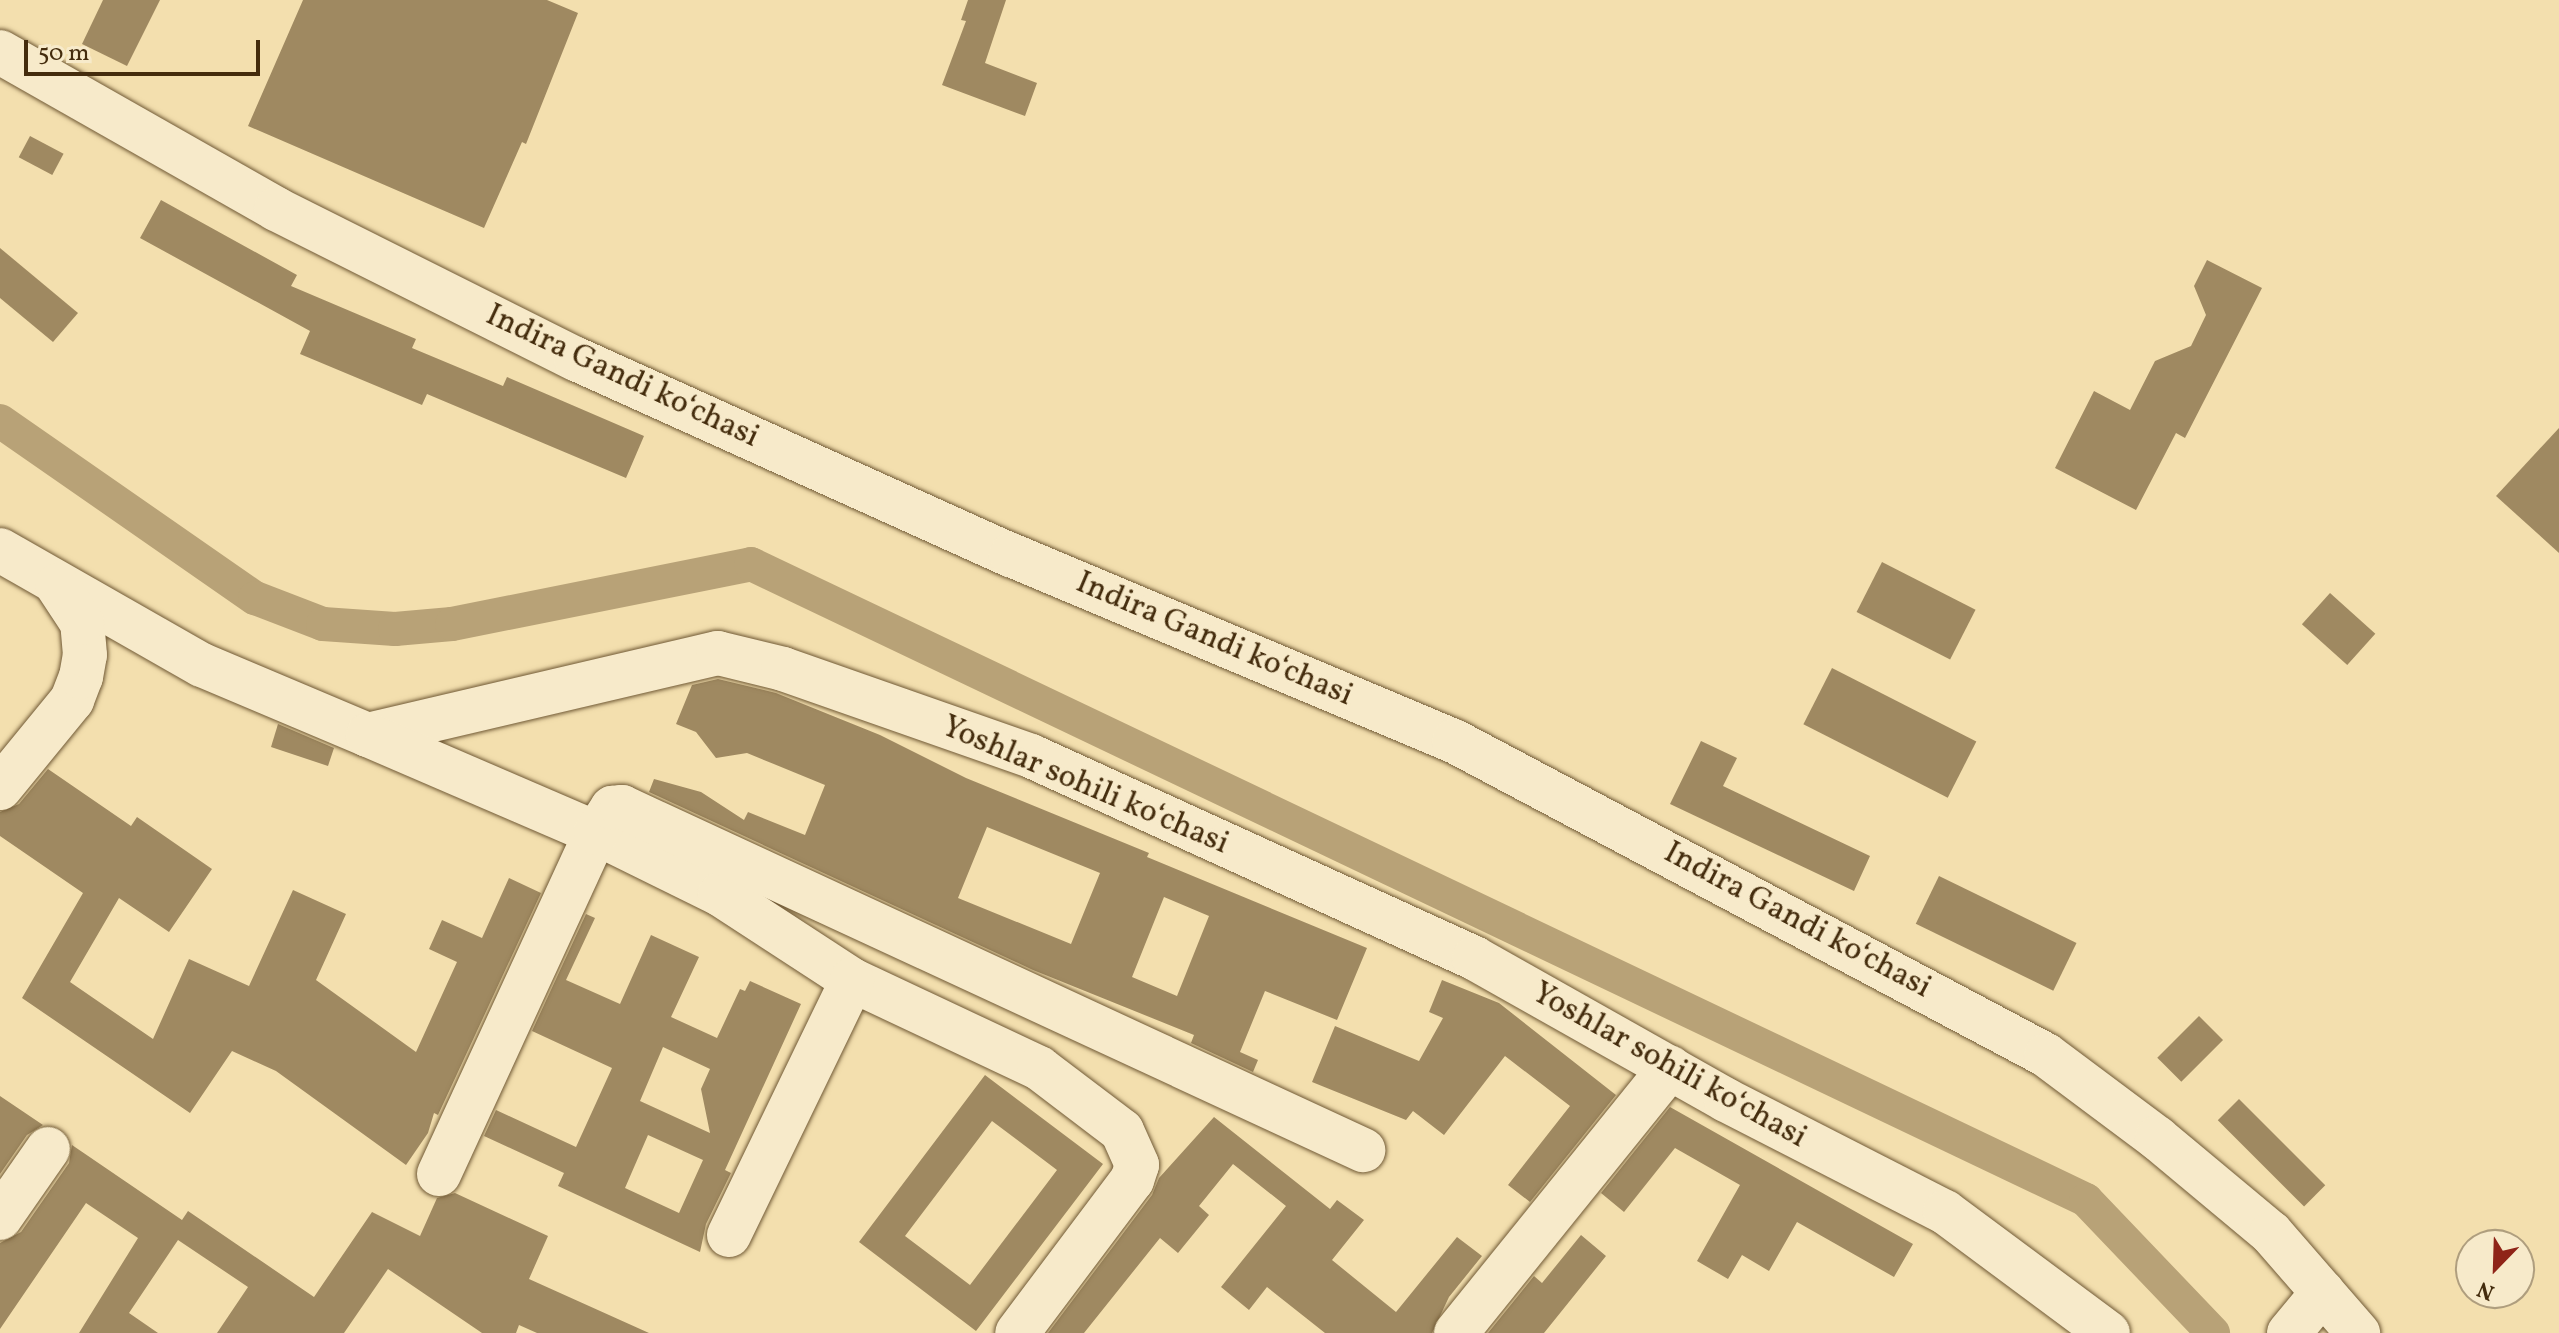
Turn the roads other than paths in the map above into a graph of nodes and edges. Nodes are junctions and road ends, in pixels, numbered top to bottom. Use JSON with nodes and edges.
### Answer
{"nodes":[{"id":1,"x":0,"y":52,"type":"edge"},
{"id":2,"x":0,"y":550,"type":"edge"},
{"id":3,"x":57,"y":585,"type":"junction"},
{"id":4,"x":368,"y":735,"type":"junction"},
{"id":5,"x":0,"y":788,"type":"edge"},
{"id":6,"x":596,"y":833,"type":"junction"},
{"id":7,"x":852,"y":980,"type":"junction"},
{"id":8,"x":1670,"y":1068,"type":"junction"},
{"id":9,"x":48,"y":1149,"type":"dead end"},
{"id":10,"x":1363,"y":1150,"type":"dead end"},
{"id":11,"x":439,"y":1174,"type":"dead end"},
{"id":12,"x":0,"y":1218,"type":"edge"},
{"id":13,"x":729,"y":1235,"type":"dead end"},
{"id":14,"x":2323,"y":1292,"type":"junction"},
{"id":15,"x":2292,"y":1329,"type":"edge"},
{"id":16,"x":1017,"y":1333,"type":"edge"},
{"id":17,"x":1456,"y":1333,"type":"edge"},
{"id":18,"x":2108,"y":1333,"type":"edge"},
{"id":19,"x":2358,"y":1333,"type":"edge"}],
"edges":[{"from":1,"to":14,"type":"street","name":"Indira Gandi koʻchasi"},
{"from":2,"to":3,"type":"street"},
{"from":3,"to":4,"type":"street"},
{"from":3,"to":5,"type":"street"},
{"from":4,"to":6,"type":"street"},
{"from":4,"to":8,"type":"street","name":"Yoshlar sohili koʻchasi"},
{"from":6,"to":7,"type":"street"},
{"from":6,"to":10,"type":"street"},
{"from":6,"to":11,"type":"street"},
{"from":7,"to":13,"type":"street"},
{"from":7,"to":16,"type":"street"},
{"from":8,"to":17,"type":"street"},
{"from":8,"to":18,"type":"street","name":"Yoshlar sohili koʻchasi"},
{"from":9,"to":12,"type":"street"},
{"from":14,"to":15,"type":"street"},
{"from":14,"to":19,"type":"street","name":"Indira Gandi koʻchasi"}]}
